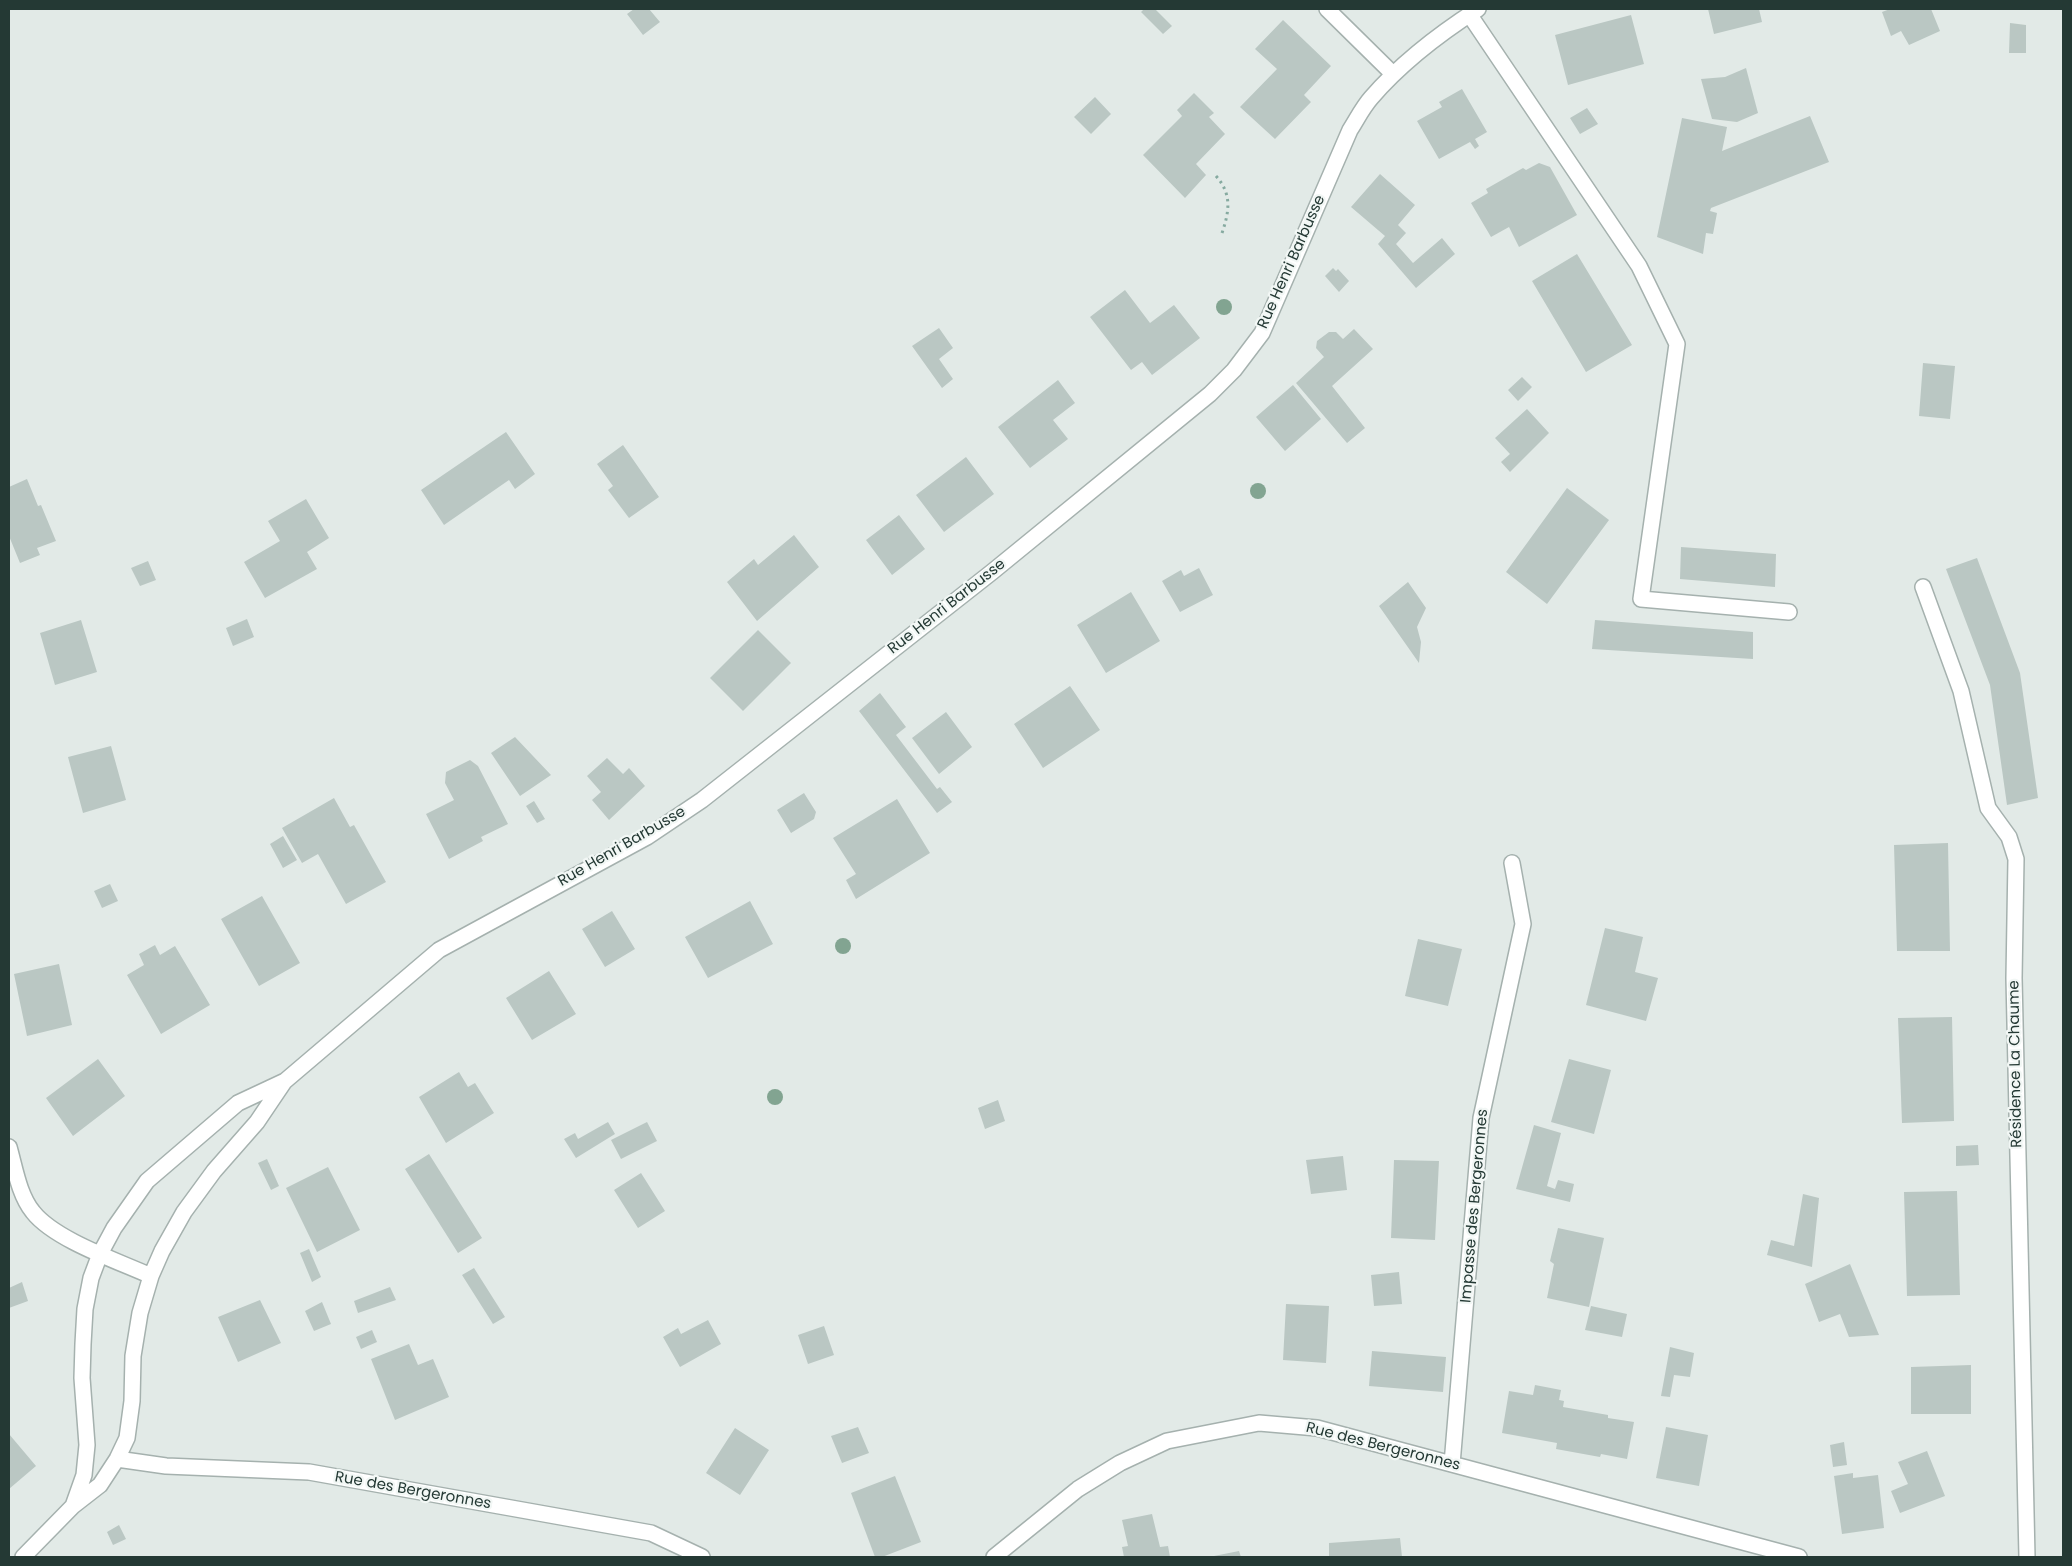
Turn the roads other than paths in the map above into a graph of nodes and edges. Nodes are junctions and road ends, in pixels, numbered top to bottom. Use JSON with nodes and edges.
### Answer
{"nodes":[{"id":1,"x":1327,"y":9,"type":"edge"},
{"id":2,"x":1474,"y":11,"type":"edge"},
{"id":3,"x":1393,"y":74,"type":"junction"},
{"id":4,"x":1923,"y":587,"type":"dead end"},
{"id":5,"x":1789,"y":612,"type":"dead end"},
{"id":6,"x":1512,"y":863,"type":"dead end"},
{"id":7,"x":285,"y":1080,"type":"junction"},
{"id":8,"x":9,"y":1147,"type":"edge"},
{"id":9,"x":100,"y":1254,"type":"junction"},
{"id":10,"x":151,"y":1276,"type":"junction"},
{"id":11,"x":117,"y":1459,"type":"junction"},
{"id":12,"x":1452,"y":1464,"type":"junction"},
{"id":13,"x":73,"y":1506,"type":"junction"},
{"id":14,"x":23,"y":1557,"type":"edge"},
{"id":15,"x":702,"y":1557,"type":"edge"},
{"id":16,"x":994,"y":1557,"type":"edge"},
{"id":17,"x":1799,"y":1557,"type":"edge"},
{"id":18,"x":2026,"y":1557,"type":"edge"}],
"edges":[{"from":1,"to":3,"type":"street"},
{"from":2,"to":3,"type":"street","name":"Rue Henri Barbusse"},
{"from":2,"to":5,"type":"street"},
{"from":3,"to":7,"type":"street","name":"Rue Henri Barbusse"},
{"from":4,"to":18,"type":"street","name":"Résidence La Chaume"},
{"from":6,"to":12,"type":"street","name":"Impasse des Bergeronnes"},
{"from":7,"to":9,"type":"street"},
{"from":7,"to":10,"type":"street"},
{"from":8,"to":9,"type":"street"},
{"from":9,"to":10,"type":"street"},
{"from":9,"to":13,"type":"street"},
{"from":10,"to":11,"type":"street"},
{"from":11,"to":13,"type":"street"},
{"from":11,"to":15,"type":"street","name":"Rue des Bergeronnes"},
{"from":12,"to":16,"type":"street","name":"Rue des Bergeronnes"},
{"from":12,"to":17,"type":"street","name":"Rue des Bergeronnes"},
{"from":13,"to":14,"type":"street"}]}
